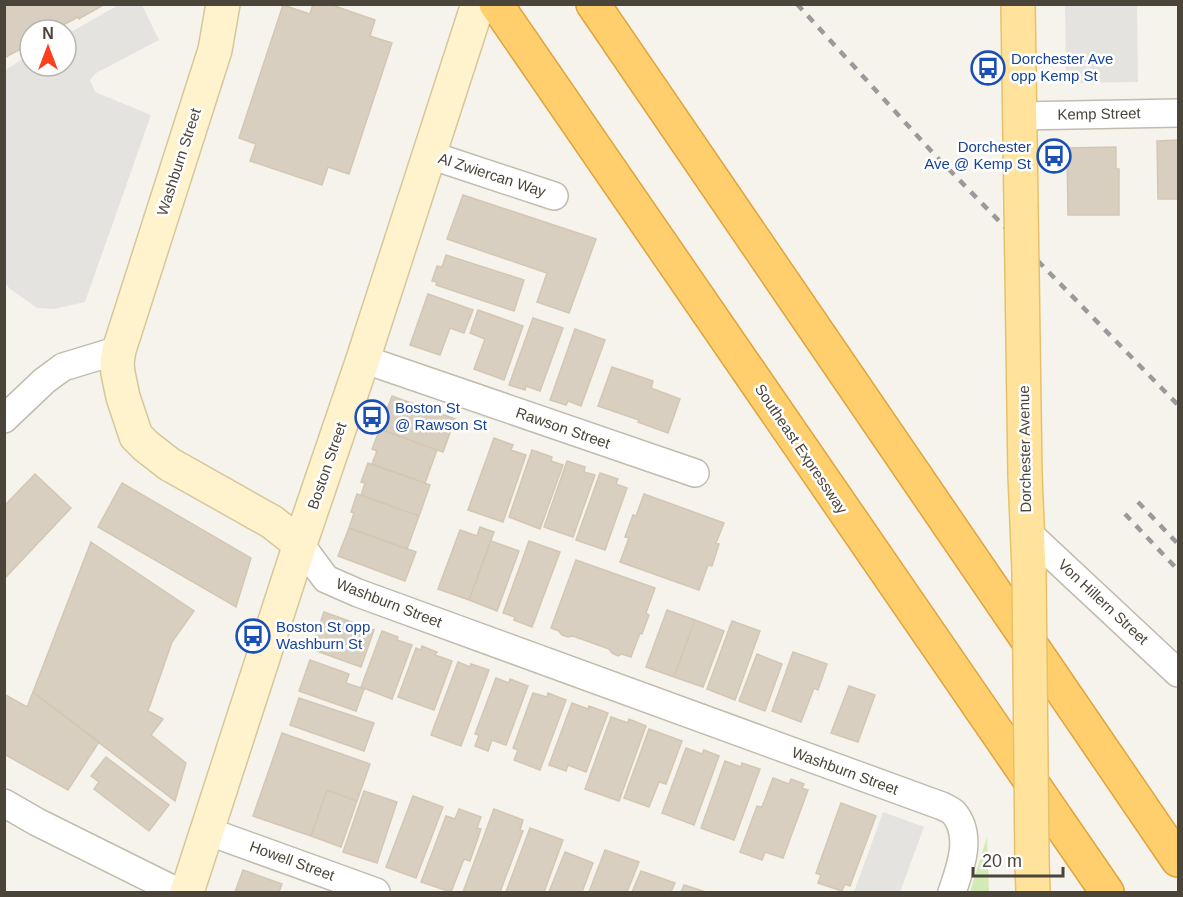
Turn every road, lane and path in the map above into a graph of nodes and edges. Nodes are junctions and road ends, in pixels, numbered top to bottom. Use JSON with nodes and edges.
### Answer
{"nodes":[{"id":1,"x":223,"y":4,"type":"edge"},
{"id":2,"x":478,"y":4,"type":"edge"},
{"id":3,"x":496,"y":4,"type":"edge"},
{"id":4,"x":593,"y":4,"type":"edge"},
{"id":5,"x":1018,"y":4,"type":"edge"},
{"id":6,"x":1179,"y":113,"type":"edge"},
{"id":7,"x":1020,"y":116,"type":"junction"},
{"id":8,"x":430,"y":155,"type":"junction"},
{"id":9,"x":554,"y":196,"type":"dead end"},
{"id":10,"x":119,"y":350,"type":"junction"},
{"id":11,"x":363,"y":360,"type":"junction"},
{"id":12,"x":4,"y":419,"type":"edge"},
{"id":13,"x":695,"y":473,"type":"dead end"},
{"id":14,"x":1027,"y":532,"type":"junction"},
{"id":15,"x":300,"y":544,"type":"junction"},
{"id":16,"x":1179,"y":673,"type":"edge"},
{"id":17,"x":4,"y":803,"type":"edge"},
{"id":18,"x":207,"y":831,"type":"junction"},
{"id":19,"x":1179,"y":860,"type":"edge"},
{"id":20,"x":178,"y":892,"type":"edge"},
{"id":21,"x":187,"y":892,"type":"edge"},
{"id":22,"x":376,"y":892,"type":"edge"},
{"id":23,"x":952,"y":892,"type":"edge"},
{"id":24,"x":1033,"y":892,"type":"edge"},
{"id":25,"x":1107,"y":892,"type":"edge"}],
"edges":[{"from":1,"to":10,"type":"main road","name":"Washburn Street"},
{"from":2,"to":8,"type":"main road","name":"Boston Street"},
{"from":3,"to":25,"type":"highway","name":"Southeast Expressway"},
{"from":4,"to":19,"type":"highway"},
{"from":5,"to":7,"type":"main road","name":"Dorchester Avenue"},
{"from":6,"to":7,"type":"street","name":"Kemp Street"},
{"from":7,"to":14,"type":"main road","name":"Dorchester Avenue","bridge":true},
{"from":8,"to":9,"type":"street","name":"Al Zwiercan Way"},
{"from":8,"to":11,"type":"main road","name":"Boston Street"},
{"from":10,"to":12,"type":"street"},
{"from":10,"to":15,"type":"main road","name":"Washburn Street"},
{"from":11,"to":13,"type":"street","name":"Rawson Street"},
{"from":11,"to":15,"type":"main road","name":"Boston Street"},
{"from":14,"to":16,"type":"street","name":"Von Hillern Street"},
{"from":14,"to":24,"type":"main road","name":"Dorchester Avenue","bridge":true},
{"from":15,"to":18,"type":"main road","name":"Boston Street"},
{"from":15,"to":23,"type":"street","name":"Washburn Street"},
{"from":17,"to":20,"type":"street"},
{"from":18,"to":21,"type":"main road","name":"Boston Street"},
{"from":18,"to":22,"type":"street","name":"Howell Street"}]}
